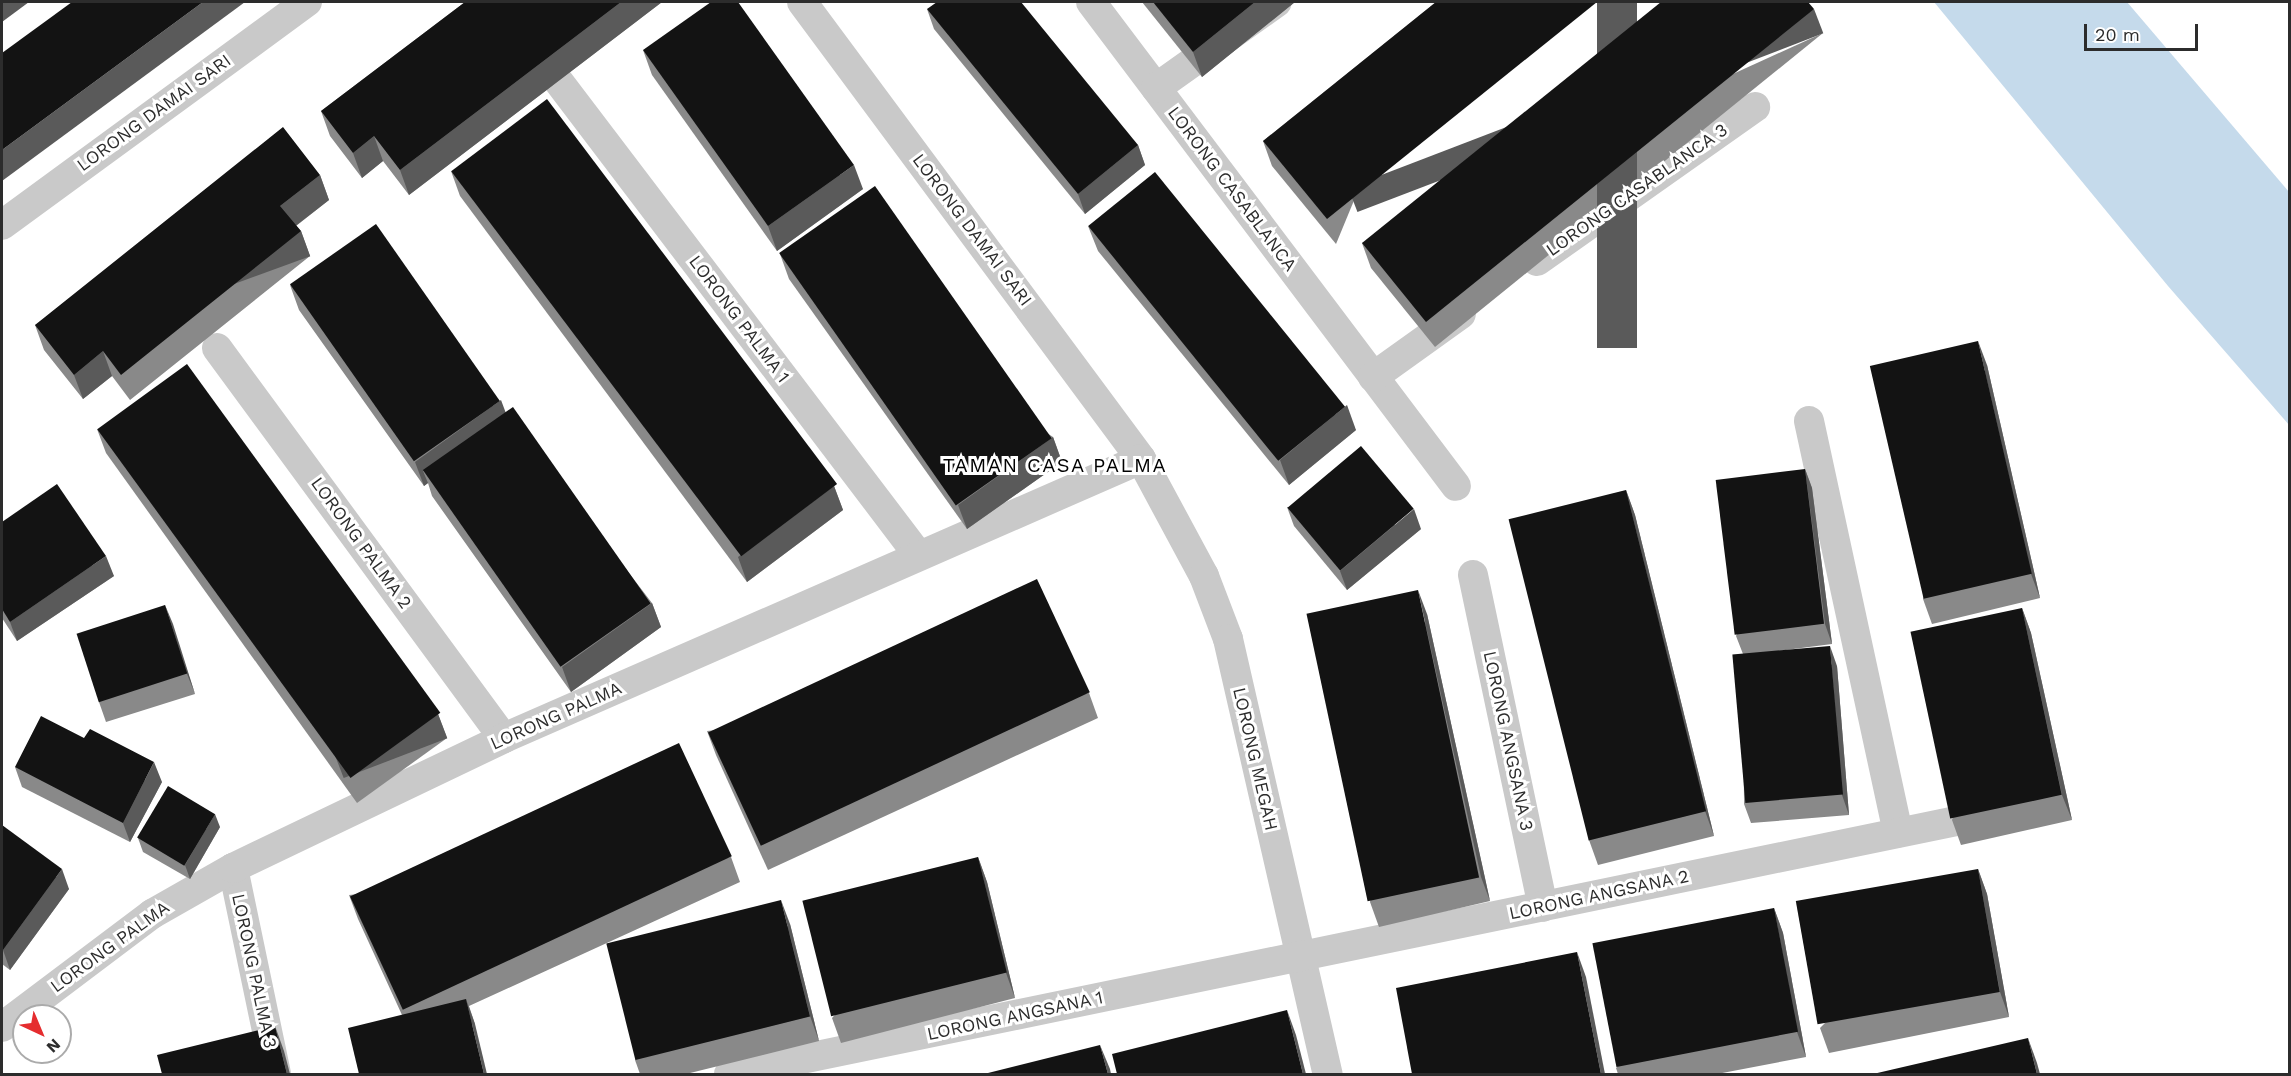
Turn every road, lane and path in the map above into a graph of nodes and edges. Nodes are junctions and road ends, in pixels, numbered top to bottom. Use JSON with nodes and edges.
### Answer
{"nodes":[{"id":1,"x":307,"y":2,"type":"edge"},
{"id":2,"x":802,"y":2,"type":"edge"},
{"id":3,"x":1091,"y":2,"type":"edge"},
{"id":4,"x":1277,"y":2,"type":"edge"},
{"id":5,"x":559,"y":82,"type":"edge"},
{"id":6,"x":1156,"y":88,"type":"junction"},
{"id":7,"x":1755,"y":107,"type":"dead end"},
{"id":8,"x":2,"y":225,"type":"edge"},
{"id":9,"x":1510,"y":280,"type":"edge"},
{"id":10,"x":1481,"y":301,"type":"edge"},
{"id":11,"x":217,"y":348,"type":"dead end"},
{"id":12,"x":1373,"y":376,"type":"junction"},
{"id":13,"x":1809,"y":421,"type":"dead end"},
{"id":14,"x":1141,"y":459,"type":"junction"},
{"id":15,"x":1456,"y":486,"type":"dead end"},
{"id":16,"x":919,"y":556,"type":"junction"},
{"id":17,"x":1473,"y":575,"type":"dead end"},
{"id":18,"x":504,"y":738,"type":"junction"},
{"id":19,"x":1961,"y":820,"type":"edge"},
{"id":20,"x":1898,"y":832,"type":"junction"},
{"id":21,"x":233,"y":868,"type":"junction"},
{"id":22,"x":1543,"y":907,"type":"junction"},
{"id":23,"x":1301,"y":957,"type":"junction"},
{"id":24,"x":2,"y":1027,"type":"edge"},
{"id":25,"x":276,"y":1074,"type":"edge"},
{"id":26,"x":729,"y":1074,"type":"edge"},
{"id":27,"x":1328,"y":1074,"type":"edge"}],
"edges":[{"from":1,"to":8,"type":"street","name":"LORONG DAMAI SARI"},
{"from":2,"to":14,"type":"street","name":"LORONG DAMAI SARI"},
{"from":3,"to":6,"type":"street","name":"LORONG CASABLANCA"},
{"from":4,"to":6,"type":"street"},
{"from":5,"to":16,"type":"street","name":"LORONG PALMA 1"},
{"from":6,"to":12,"type":"street","name":"LORONG CASABLANCA"},
{"from":7,"to":9,"type":"street","name":"LORONG CASABLANCA 3"},
{"from":10,"to":12,"type":"street"},
{"from":11,"to":18,"type":"street","name":"LORONG PALMA 2"},
{"from":12,"to":15,"type":"street","name":"LORONG CASABLANCA"},
{"from":13,"to":20,"type":"street"},
{"from":14,"to":16,"type":"street","name":"LORONG PALMA"},
{"from":14,"to":23,"type":"street","name":"LORONG MEGAH"},
{"from":16,"to":18,"type":"street","name":"LORONG PALMA"},
{"from":17,"to":22,"type":"street","name":"LORONG ANGSANA 3"},
{"from":18,"to":21,"type":"street","name":"LORONG PALMA"},
{"from":19,"to":20,"type":"street","name":"LORONG ANGSANA 2"},
{"from":20,"to":22,"type":"street","name":"LORONG ANGSANA 2"},
{"from":21,"to":24,"type":"street","name":"LORONG PALMA"},
{"from":21,"to":25,"type":"street","name":"LORONG PALMA 3"},
{"from":22,"to":23,"type":"street","name":"LORONG ANGSANA 2"},
{"from":23,"to":26,"type":"street","name":"LORONG ANGSANA 1"},
{"from":23,"to":27,"type":"street","name":"LORONG MEGAH"}]}
